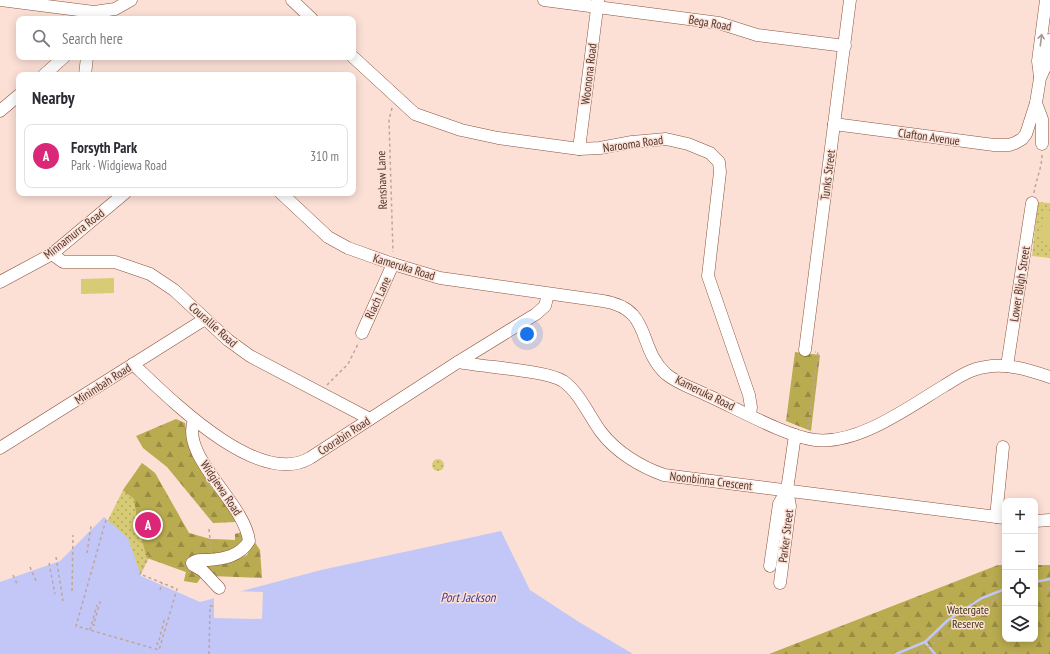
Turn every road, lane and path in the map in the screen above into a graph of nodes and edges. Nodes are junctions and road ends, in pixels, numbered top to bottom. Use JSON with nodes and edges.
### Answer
{"nodes":[{"id":1,"x":0,"y":0,"type":"edge"},
{"id":2,"x":131,"y":0,"type":"edge"},
{"id":3,"x":292,"y":0,"type":"edge"},
{"id":4,"x":544,"y":0,"type":"edge"},
{"id":5,"x":850,"y":0,"type":"edge"},
{"id":6,"x":1046,"y":0,"type":"edge"},
{"id":7,"x":598,"y":4,"type":"edge"},
{"id":8,"x":94,"y":15,"type":"edge"},
{"id":9,"x":309,"y":16,"type":"edge"},
{"id":10,"x":1050,"y":40,"type":"edge"},
{"id":11,"x":844,"y":46,"type":"junction"},
{"id":12,"x":61,"y":60,"type":"edge"},
{"id":13,"x":87,"y":60,"type":"edge"},
{"id":14,"x":356,"y":60,"type":"edge"},
{"id":15,"x":47,"y":72,"type":"edge"},
{"id":16,"x":86,"y":72,"type":"edge"},
{"id":17,"x":1040,"y":78,"type":"junction"},
{"id":18,"x":395,"y":97,"type":"junction"},
{"id":19,"x":16,"y":98,"type":"edge"},
{"id":20,"x":1036,"y":103,"type":"junction"},
{"id":21,"x":0,"y":111,"type":"edge"},
{"id":22,"x":834,"y":124,"type":"junction"},
{"id":23,"x":1042,"y":144,"type":"joint"},
{"id":24,"x":579,"y":149,"type":"junction"},
{"id":25,"x":121,"y":196,"type":"edge"},
{"id":26,"x":284,"y":196,"type":"edge"},
{"id":27,"x":1032,"y":203,"type":"joint"},
{"id":28,"x":52,"y":254,"type":"junction"},
{"id":29,"x":393,"y":264,"type":"junction"},
{"id":30,"x":0,"y":282,"type":"edge"},
{"id":31,"x":548,"y":294,"type":"junction"},
{"id":32,"x":205,"y":319,"type":"junction"},
{"id":33,"x":362,"y":332,"type":"joint"},
{"id":34,"x":805,"y":350,"type":"joint"},
{"id":35,"x":458,"y":362,"type":"junction"},
{"id":36,"x":132,"y":364,"type":"junction"},
{"id":37,"x":1007,"y":366,"type":"junction"},
{"id":38,"x":1050,"y":377,"type":"edge"},
{"id":39,"x":320,"y":392,"type":"junction"},
{"id":40,"x":750,"y":415,"type":"junction"},
{"id":41,"x":370,"y":419,"type":"junction"},
{"id":42,"x":194,"y":420,"type":"junction"},
{"id":43,"x":808,"y":423,"type":"dead end"},
{"id":44,"x":795,"y":435,"type":"junction"},
{"id":45,"x":1003,"y":447,"type":"dead end"},
{"id":46,"x":0,"y":448,"type":"edge"},
{"id":47,"x":787,"y":490,"type":"junction"},
{"id":48,"x":1000,"y":517,"type":"edge"},
{"id":49,"x":106,"y":520,"type":"dead end"},
{"id":50,"x":1050,"y":520,"type":"edge"},
{"id":51,"x":1038,"y":521,"type":"edge"},
{"id":52,"x":91,"y":526,"type":"dead end"},
{"id":53,"x":209,"y":529,"type":"dead end"},
{"id":54,"x":73,"y":535,"type":"dead end"},
{"id":55,"x":210,"y":539,"type":"dead end"},
{"id":56,"x":87,"y":553,"type":"dead end"},
{"id":57,"x":149,"y":553,"type":"dead end"},
{"id":58,"x":56,"y":557,"type":"dead end"},
{"id":59,"x":50,"y":563,"type":"dead end"},
{"id":60,"x":770,"y":566,"type":"dead end"},
{"id":61,"x":30,"y":567,"type":"dead end"},
{"id":62,"x":13,"y":575,"type":"dead end"},
{"id":63,"x":37,"y":583,"type":"dead end"},
{"id":64,"x":162,"y":583,"type":"junction"},
{"id":65,"x":780,"y":583,"type":"dead end"},
{"id":66,"x":18,"y":586,"type":"dead end"},
{"id":67,"x":219,"y":588,"type":"dead end"},
{"id":68,"x":1050,"y":588,"type":"edge"},
{"id":69,"x":160,"y":590,"type":"dead end"},
{"id":70,"x":1038,"y":590,"type":"edge"},
{"id":71,"x":72,"y":591,"type":"dead end"},
{"id":72,"x":55,"y":594,"type":"dead end"},
{"id":73,"x":1002,"y":596,"type":"edge"},
{"id":74,"x":63,"y":600,"type":"dead end"},
{"id":75,"x":101,"y":603,"type":"dead end"},
{"id":76,"x":96,"y":605,"type":"dead end"},
{"id":77,"x":214,"y":606,"type":"dead end"},
{"id":78,"x":162,"y":620,"type":"dead end"},
{"id":79,"x":95,"y":626,"type":"dead end"},
{"id":80,"x":90,"y":630,"type":"junction"},
{"id":81,"x":156,"y":643,"type":"dead end"},
{"id":82,"x":209,"y":654,"type":"edge"},
{"id":83,"x":918,"y":654,"type":"edge"}],
"edges":[{"from":1,"to":8,"type":"street"},
{"from":2,"to":8,"type":"street"},
{"from":3,"to":9,"type":"street"},
{"from":4,"to":7,"type":"street","name":"Bega Road"},
{"from":5,"to":11,"type":"street","name":"Tunks Street"},
{"from":17,"to":6,"type":"street","one_way":true},
{"from":7,"to":11,"type":"street","name":"Bega Road"},
{"from":7,"to":24,"type":"street","name":"Woonona Road"},
{"from":10,"to":17,"type":"street"},
{"from":11,"to":22,"type":"street","name":"Tunks Street"},
{"from":12,"to":15,"type":"street"},
{"from":13,"to":16,"type":"street"},
{"from":14,"to":18,"type":"street","name":"Narooma Road"},
{"from":17,"to":20,"type":"street"},
{"from":18,"to":24,"type":"street","name":"Narooma Road"},
{"from":18,"to":29,"type":"path","name":"Renshaw Lane"},
{"from":19,"to":21,"type":"street"},
{"from":20,"to":22,"type":"street","name":"Clafton Avenue"},
{"from":20,"to":23,"type":"street"},
{"from":22,"to":34,"type":"street","name":"Tunks Street"},
{"from":23,"to":27,"type":"path"},
{"from":24,"to":40,"type":"street","name":"Narooma Road"},
{"from":25,"to":28,"type":"street","name":"Minnamurra Road"},
{"from":26,"to":29,"type":"street","name":"Kameruka Road"},
{"from":27,"to":37,"type":"street","name":"Lower Bligh Street"},
{"from":28,"to":30,"type":"street","name":"Minnamurra Road"},
{"from":28,"to":32,"type":"street","name":"Courallie Road"},
{"from":29,"to":31,"type":"street","name":"Kameruka Road"},
{"from":29,"to":33,"type":"street","name":"Riach Lane"},
{"from":31,"to":35,"type":"street","name":"Coorabin Road"},
{"from":31,"to":40,"type":"street","name":"Kameruka Road"},
{"from":32,"to":36,"type":"street","name":"Minimbah Road"},
{"from":32,"to":39,"type":"street","name":"Courallie Road"},
{"from":33,"to":39,"type":"path"},
{"from":34,"to":43,"type":"path"},
{"from":35,"to":41,"type":"street","name":"Coorabin Road"},
{"from":35,"to":47,"type":"street","name":"Noonbinna Crescent"},
{"from":36,"to":42,"type":"street","name":"Coorabin Road"},
{"from":36,"to":46,"type":"street","name":"Minimbah Road"},
{"from":37,"to":38,"type":"street","name":"Kameruka Road"},
{"from":37,"to":44,"type":"street","name":"Kameruka Road"},
{"from":39,"to":41,"type":"street","name":"Courallie Road"},
{"from":40,"to":44,"type":"street","name":"Kameruka Road"},
{"from":41,"to":42,"type":"street","name":"Coorabin Road"},
{"from":42,"to":67,"type":"street","name":"Widgiewa Road"},
{"from":44,"to":47,"type":"street","name":"Parker Street"},
{"from":45,"to":48,"type":"street"},
{"from":47,"to":48,"type":"street","name":"Noonbinna Crescent"},
{"from":47,"to":60,"type":"street","name":"Parker Street"},
{"from":47,"to":65,"type":"street","name":"Parker Street"},
{"from":49,"to":80,"type":"path"},
{"from":50,"to":51,"type":"street"},
{"from":52,"to":56,"type":"path"},
{"from":53,"to":55,"type":"path"},
{"from":54,"to":71,"type":"path"},
{"from":57,"to":64,"type":"path"},
{"from":58,"to":74,"type":"path"},
{"from":59,"to":72,"type":"path"},
{"from":61,"to":63,"type":"path"},
{"from":62,"to":66,"type":"path"},
{"from":64,"to":69,"type":"path"},
{"from":64,"to":80,"type":"path"},
{"from":68,"to":70,"type":"path"},
{"from":73,"to":83,"type":"path"},
{"from":75,"to":79,"type":"path"},
{"from":76,"to":80,"type":"path"},
{"from":77,"to":82,"type":"path"},
{"from":78,"to":81,"type":"path"}]}
